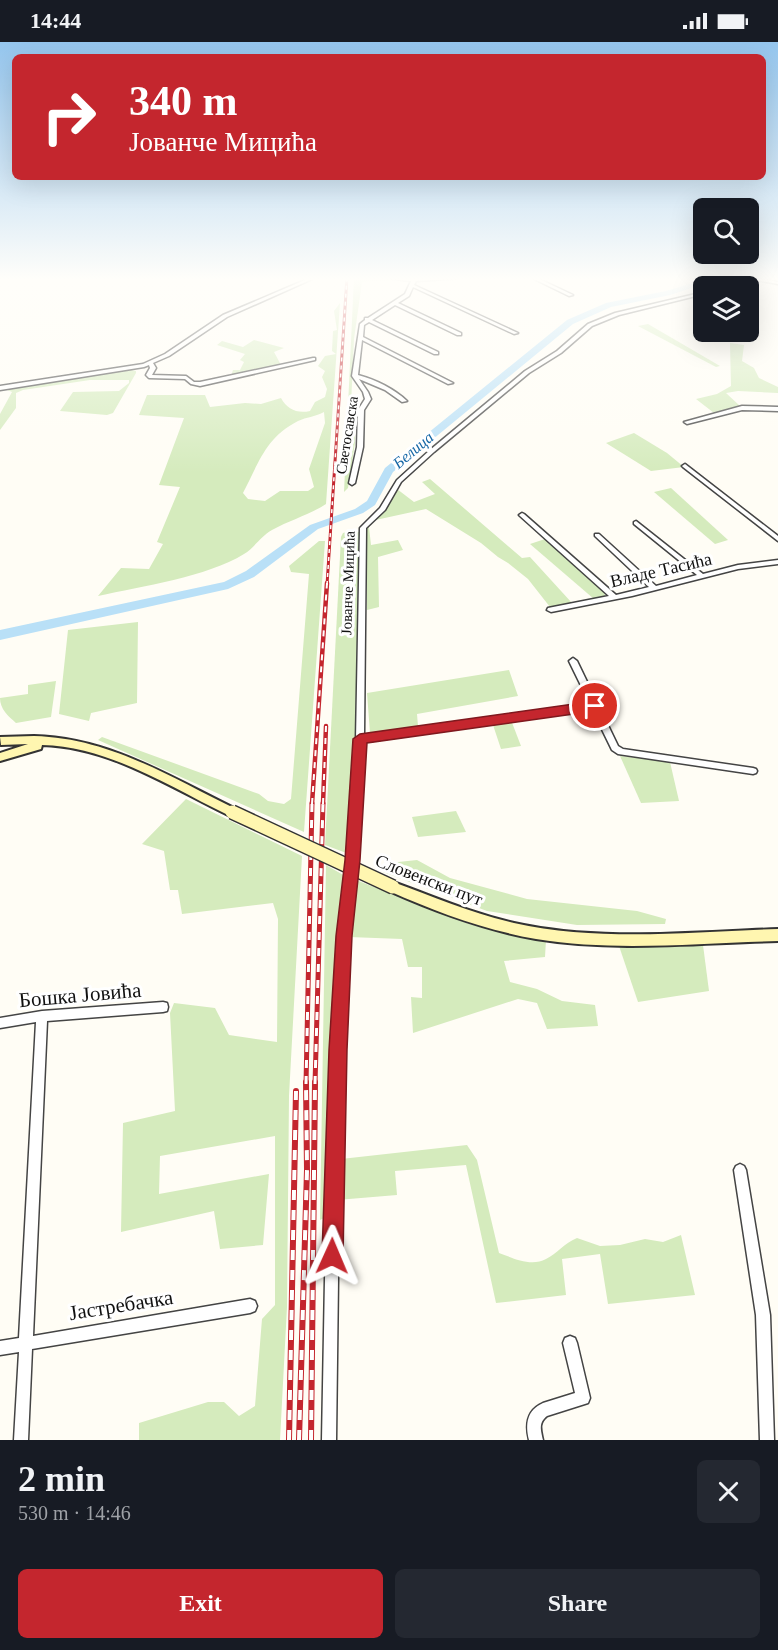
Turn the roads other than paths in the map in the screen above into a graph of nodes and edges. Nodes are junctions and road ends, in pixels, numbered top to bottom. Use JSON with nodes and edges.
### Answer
{"nodes":[{"id":1,"x":186,"y":342,"type":"edge"},
{"id":2,"x":359,"y":342,"type":"edge"},
{"id":3,"x":370,"y":342,"type":"edge"},
{"id":4,"x":414,"y":342,"type":"edge"},
{"id":5,"x":571,"y":342,"type":"edge"},
{"id":6,"x":436,"y":353,"type":"dead end"},
{"id":7,"x":313,"y":359,"type":"dead end"},
{"id":8,"x":151,"y":363,"type":"junction"},
{"id":9,"x":355,"y":376,"type":"junction"},
{"id":10,"x":450,"y":383,"type":"dead end"},
{"id":11,"x":0,"y":388,"type":"edge"},
{"id":12,"x":404,"y":401,"type":"dead end"},
{"id":13,"x":778,"y":409,"type":"edge"},
{"id":14,"x":687,"y":422,"type":"dead end"},
{"id":15,"x":685,"y":466,"type":"dead end"},
{"id":16,"x":352,"y":483,"type":"dead end"},
{"id":17,"x":522,"y":515,"type":"dead end"},
{"id":18,"x":636,"y":523,"type":"dead end"},
{"id":19,"x":597,"y":535,"type":"dead end"},
{"id":20,"x":778,"y":539,"type":"edge"},
{"id":21,"x":778,"y":562,"type":"edge"},
{"id":22,"x":702,"y":576,"type":"junction"},
{"id":23,"x":654,"y":588,"type":"junction"},
{"id":24,"x":614,"y":597,"type":"junction"},
{"id":25,"x":551,"y":610,"type":"dead end"},
{"id":26,"x":573,"y":661,"type":"dead end"},
{"id":27,"x":595,"y":706,"type":"junction"},
{"id":28,"x":360,"y":739,"type":"junction"},
{"id":29,"x":1,"y":740,"type":"edge"},
{"id":30,"x":58,"y":742,"type":"junction"},
{"id":31,"x":0,"y":757,"type":"edge"},
{"id":32,"x":753,"y":771,"type":"dead end"},
{"id":33,"x":778,"y":935,"type":"edge"},
{"id":34,"x":163,"y":1007,"type":"dead end"},
{"id":35,"x":42,"y":1016,"type":"junction"},
{"id":36,"x":0,"y":1023,"type":"edge"},
{"id":37,"x":740,"y":1170,"type":"dead end"},
{"id":38,"x":250,"y":1306,"type":"dead end"},
{"id":39,"x":25,"y":1342,"type":"junction"},
{"id":40,"x":570,"y":1342,"type":"dead end"},
{"id":41,"x":0,"y":1348,"type":"edge"},
{"id":42,"x":535,"y":1433,"type":"edge"},
{"id":43,"x":21,"y":1440,"type":"edge"},
{"id":44,"x":329,"y":1440,"type":"edge"},
{"id":45,"x":768,"y":1440,"type":"edge"}],
"edges":[{"from":1,"to":8,"type":"street"},
{"from":2,"to":9,"type":"street","name":"Светосавска"},
{"from":3,"to":10,"type":"street"},
{"from":4,"to":6,"type":"street"},
{"from":5,"to":28,"type":"street","name":"Јованче Мицића"},
{"from":7,"to":8,"type":"street"},
{"from":8,"to":11,"type":"street"},
{"from":9,"to":12,"type":"street"},
{"from":9,"to":16,"type":"street","name":"Светосавска"},
{"from":13,"to":14,"type":"street"},
{"from":15,"to":20,"type":"street"},
{"from":17,"to":24,"type":"street"},
{"from":18,"to":22,"type":"street"},
{"from":19,"to":23,"type":"street"},
{"from":21,"to":22,"type":"street","name":"Владе Тасића"},
{"from":22,"to":23,"type":"street","name":"Владе Тасића"},
{"from":23,"to":24,"type":"street","name":"Владе Тасића"},
{"from":24,"to":25,"type":"street","name":"Владе Тасића"},
{"from":26,"to":27,"type":"street"},
{"from":27,"to":28,"type":"street"},
{"from":27,"to":32,"type":"street"},
{"from":28,"to":44,"type":"street","name":"Јованче Мицића"},
{"from":29,"to":30,"type":"street"},
{"from":29,"to":31,"type":"street"},
{"from":30,"to":31,"type":"street"},
{"from":30,"to":33,"type":"street","name":"Словенски пут","bridge":true},
{"from":34,"to":35,"type":"street","name":"Бошка Јовића"},
{"from":35,"to":36,"type":"street","name":"Бошка Јовића"},
{"from":35,"to":39,"type":"street"},
{"from":37,"to":45,"type":"street"},
{"from":38,"to":39,"type":"street","name":"Јастребачка"},
{"from":39,"to":41,"type":"street","name":"Јастребачка"},
{"from":39,"to":43,"type":"street"},
{"from":40,"to":42,"type":"street"}]}
